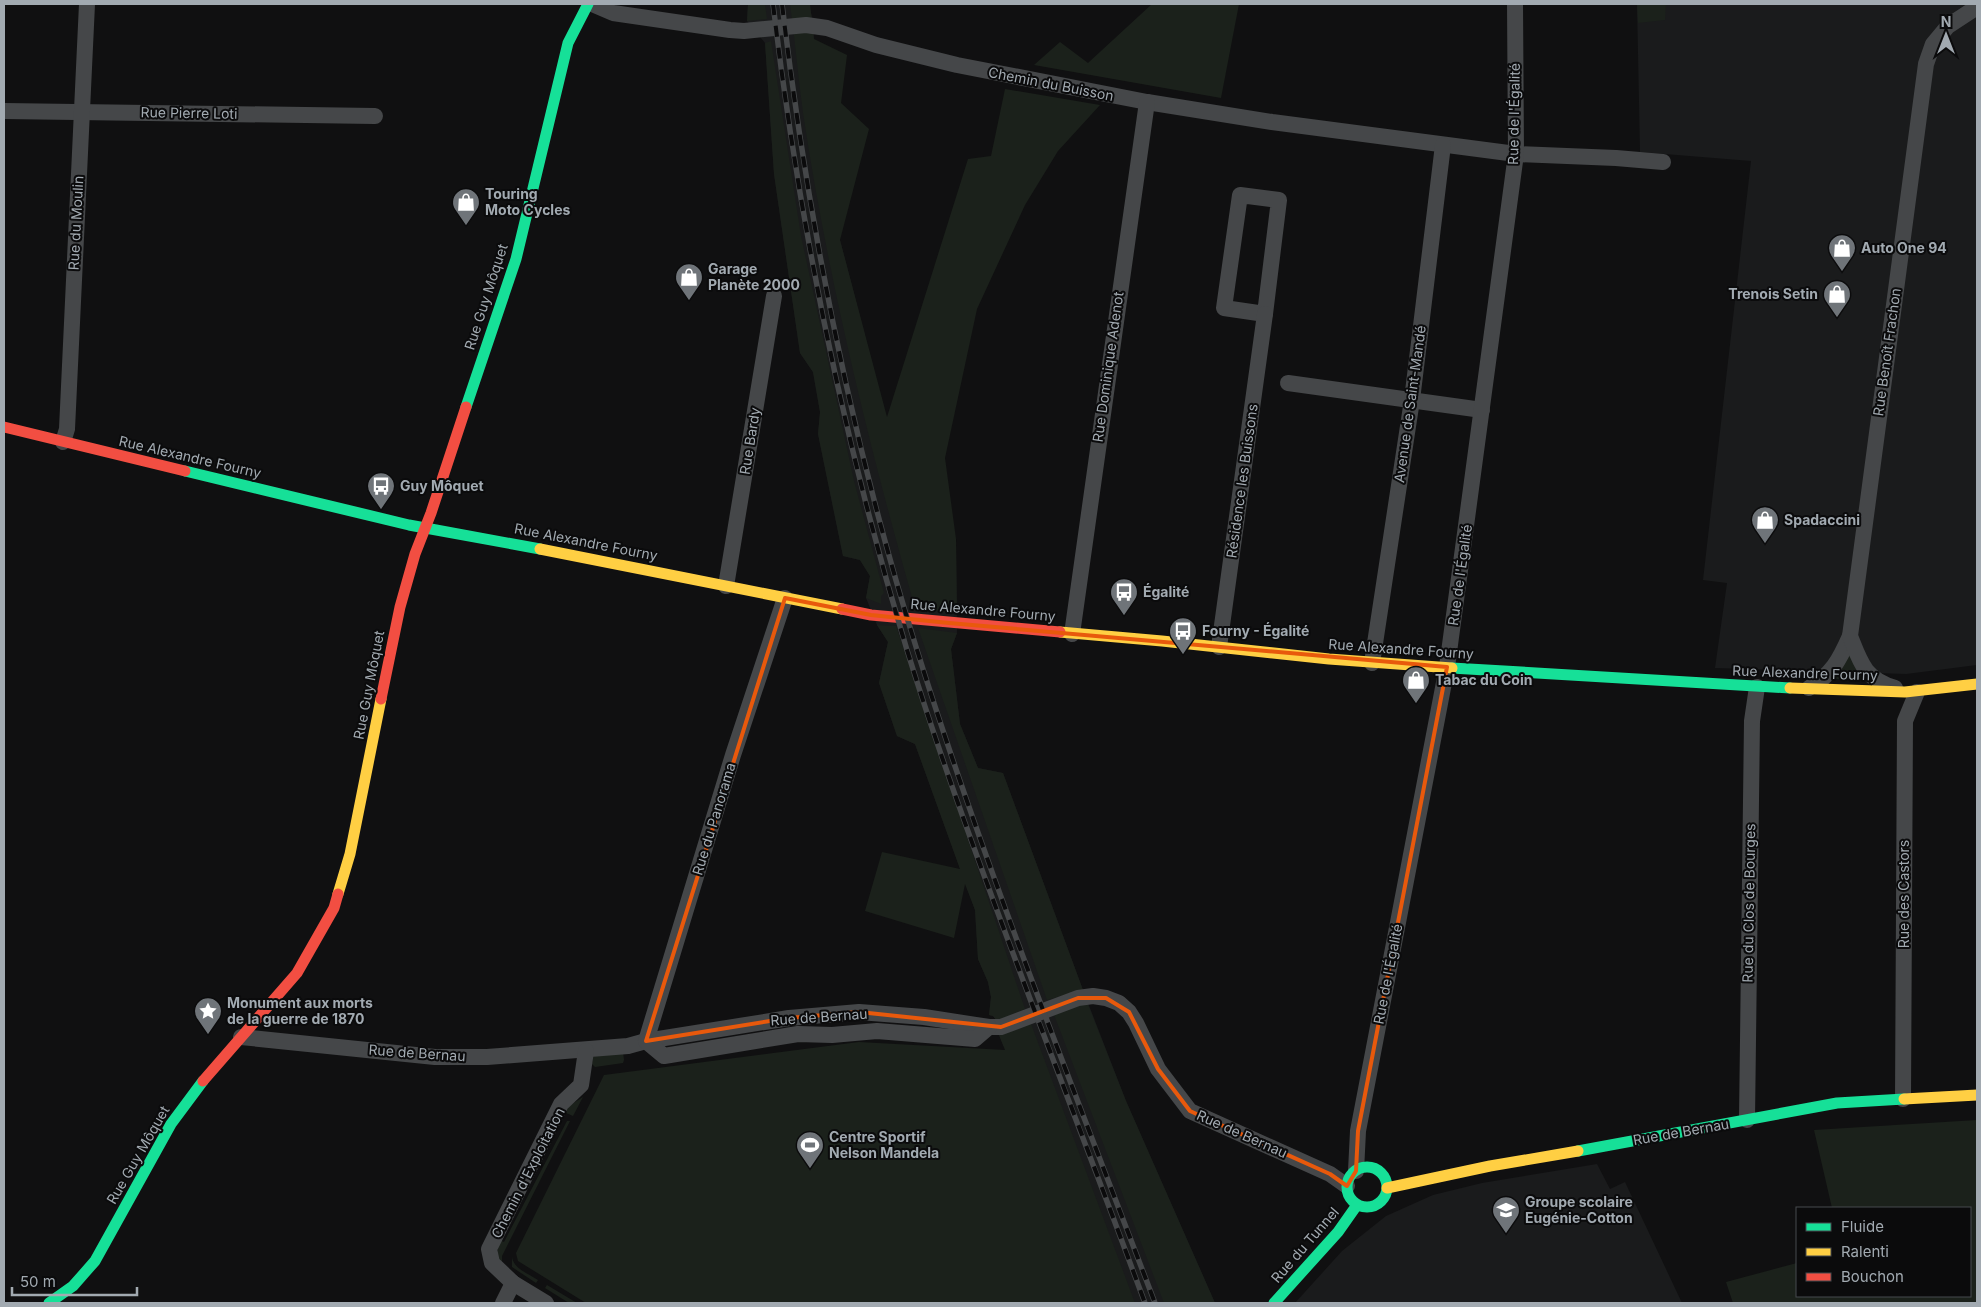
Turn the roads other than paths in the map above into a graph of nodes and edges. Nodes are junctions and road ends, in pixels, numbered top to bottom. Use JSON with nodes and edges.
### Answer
{"nodes":[{"id":1,"x":87,"y":4,"type":"edge"},
{"id":2,"x":590,"y":4,"type":"edge"},
{"id":3,"x":1515,"y":4,"type":"edge"},
{"id":4,"x":1977,"y":7,"type":"edge"},
{"id":5,"x":1147,"y":102,"type":"junction"},
{"id":6,"x":4,"y":110,"type":"edge"},
{"id":7,"x":81,"y":111,"type":"junction"},
{"id":8,"x":375,"y":116,"type":"dead end"},
{"id":9,"x":1443,"y":145,"type":"junction"},
{"id":10,"x":1516,"y":154,"type":"junction"},
{"id":11,"x":1663,"y":162,"type":"dead end"},
{"id":12,"x":774,"y":296,"type":"dead end"},
{"id":13,"x":1265,"y":314,"type":"junction"},
{"id":14,"x":1288,"y":383,"type":"dead end"},
{"id":15,"x":1412,"y":400,"type":"junction"},
{"id":16,"x":1482,"y":410,"type":"junction"},
{"id":17,"x":4,"y":427,"type":"edge"},
{"id":18,"x":63,"y":442,"type":"junction"},
{"id":19,"x":424,"y":528,"type":"junction"},
{"id":20,"x":726,"y":586,"type":"junction"},
{"id":21,"x":786,"y":598,"type":"junction"},
{"id":22,"x":1072,"y":634,"type":"junction"},
{"id":23,"x":1850,"y":636,"type":"junction"},
{"id":24,"x":1219,"y":647,"type":"junction"},
{"id":25,"x":1372,"y":663,"type":"junction"},
{"id":26,"x":1447,"y":667,"type":"junction"},
{"id":27,"x":1977,"y":684,"type":"edge"},
{"id":28,"x":1758,"y":686,"type":"junction"},
{"id":29,"x":1809,"y":688,"type":"junction"},
{"id":30,"x":1911,"y":692,"type":"junction"},
{"id":31,"x":241,"y":1036,"type":"junction"},
{"id":32,"x":646,"y":1041,"type":"junction"},
{"id":33,"x":586,"y":1051,"type":"junction"},
{"id":34,"x":1977,"y":1095,"type":"edge"},
{"id":35,"x":1903,"y":1099,"type":"junction"},
{"id":36,"x":1747,"y":1120,"type":"junction"},
{"id":37,"x":1356,"y":1171,"type":"junction"},
{"id":38,"x":1347,"y":1186,"type":"junction"},
{"id":39,"x":1388,"y":1188,"type":"junction"},
{"id":40,"x":1357,"y":1205,"type":"junction"},
{"id":41,"x":513,"y":1283,"type":"junction"},
{"id":42,"x":49,"y":1303,"type":"edge"},
{"id":43,"x":504,"y":1303,"type":"edge"},
{"id":44,"x":546,"y":1303,"type":"edge"},
{"id":45,"x":1274,"y":1303,"type":"edge"}],
"edges":[{"from":1,"to":7,"type":"street","name":"Rue du Moulin"},
{"from":2,"to":5,"type":"street","name":"Chemin du Buisson"},
{"from":2,"to":19,"type":"street","name":"Rue Guy Môquet"},
{"from":3,"to":10,"type":"street","name":"Rue de l'Égalité"},
{"from":4,"to":23,"type":"street","name":"Rue Benoît Frachon"},
{"from":5,"to":9,"type":"street","name":"Chemin du Buisson"},
{"from":5,"to":22,"type":"street","name":"Rue Dominique Adenot"},
{"from":6,"to":7,"type":"street","name":"Rue Pierre Loti"},
{"from":7,"to":8,"type":"street","name":"Rue Pierre Loti"},
{"from":7,"to":18,"type":"street","name":"Rue du Moulin"},
{"from":9,"to":10,"type":"street","name":"Chemin du Buisson"},
{"from":9,"to":15,"type":"street","name":"Avenue de Saint-Mandé"},
{"from":10,"to":11,"type":"street","name":"Chemin du Buisson"},
{"from":10,"to":16,"type":"street","name":"Rue de l'Égalité"},
{"from":12,"to":20,"type":"street","name":"Rue Bardy"},
{"from":13,"to":13,"type":"street","name":"Résidence les Buissons"},
{"from":13,"to":24,"type":"street","name":"Résidence les Buissons"},
{"from":14,"to":15,"type":"street"},
{"from":15,"to":16,"type":"street"},
{"from":15,"to":25,"type":"street","name":"Avenue de Saint-Mandé"},
{"from":16,"to":26,"type":"street","name":"Rue de l'Égalité"},
{"from":17,"to":18,"type":"street","name":"Rue Alexandre Fourny"},
{"from":18,"to":19,"type":"street","name":"Rue Alexandre Fourny"},
{"from":19,"to":20,"type":"street","name":"Rue Alexandre Fourny"},
{"from":19,"to":31,"type":"street","name":"Rue Guy Môquet"},
{"from":20,"to":21,"type":"street","name":"Rue Alexandre Fourny"},
{"from":21,"to":22,"type":"street","name":"Rue Alexandre Fourny"},
{"from":21,"to":32,"type":"street","name":"Rue du Panorama"},
{"from":22,"to":24,"type":"street","name":"Rue Alexandre Fourny"},
{"from":23,"to":29,"type":"street"},
{"from":23,"to":30,"type":"street","name":"Rue Benoît Frachon"},
{"from":24,"to":25,"type":"street","name":"Rue Alexandre Fourny"},
{"from":25,"to":26,"type":"street","name":"Rue Alexandre Fourny"},
{"from":26,"to":28,"type":"street","name":"Rue Alexandre Fourny"},
{"from":26,"to":37,"type":"street","name":"Rue de l'Égalité"},
{"from":27,"to":30,"type":"street","name":"Rue Alexandre Fourny"},
{"from":28,"to":29,"type":"street","name":"Rue Alexandre Fourny"},
{"from":28,"to":36,"type":"street","name":"Rue du Clos de Bourges"},
{"from":29,"to":30,"type":"street","name":"Rue Alexandre Fourny"},
{"from":30,"to":35,"type":"street","name":"Rue des Castors"},
{"from":31,"to":33,"type":"street","name":"Rue de Bernau"},
{"from":31,"to":42,"type":"street","name":"Rue Guy Môquet"},
{"from":32,"to":33,"type":"street","name":"Rue de Bernau"},
{"from":32,"to":38,"type":"street","name":"Rue de Bernau"},
{"from":33,"to":41,"type":"street","name":"Chemin d'Exploitation"},
{"from":34,"to":35,"type":"street","name":"Rue de Bernau"},
{"from":35,"to":36,"type":"street","name":"Rue de Bernau"},
{"from":36,"to":39,"type":"street","name":"Rue de Bernau"},
{"from":37,"to":38,"type":"street"},
{"from":37,"to":39,"type":"street"},
{"from":38,"to":40,"type":"street"},
{"from":39,"to":40,"type":"street"},
{"from":40,"to":45,"type":"street","name":"Rue du Tunnel"},
{"from":41,"to":43,"type":"street"},
{"from":41,"to":44,"type":"street","name":"Chemin d'Exploitation"}]}
